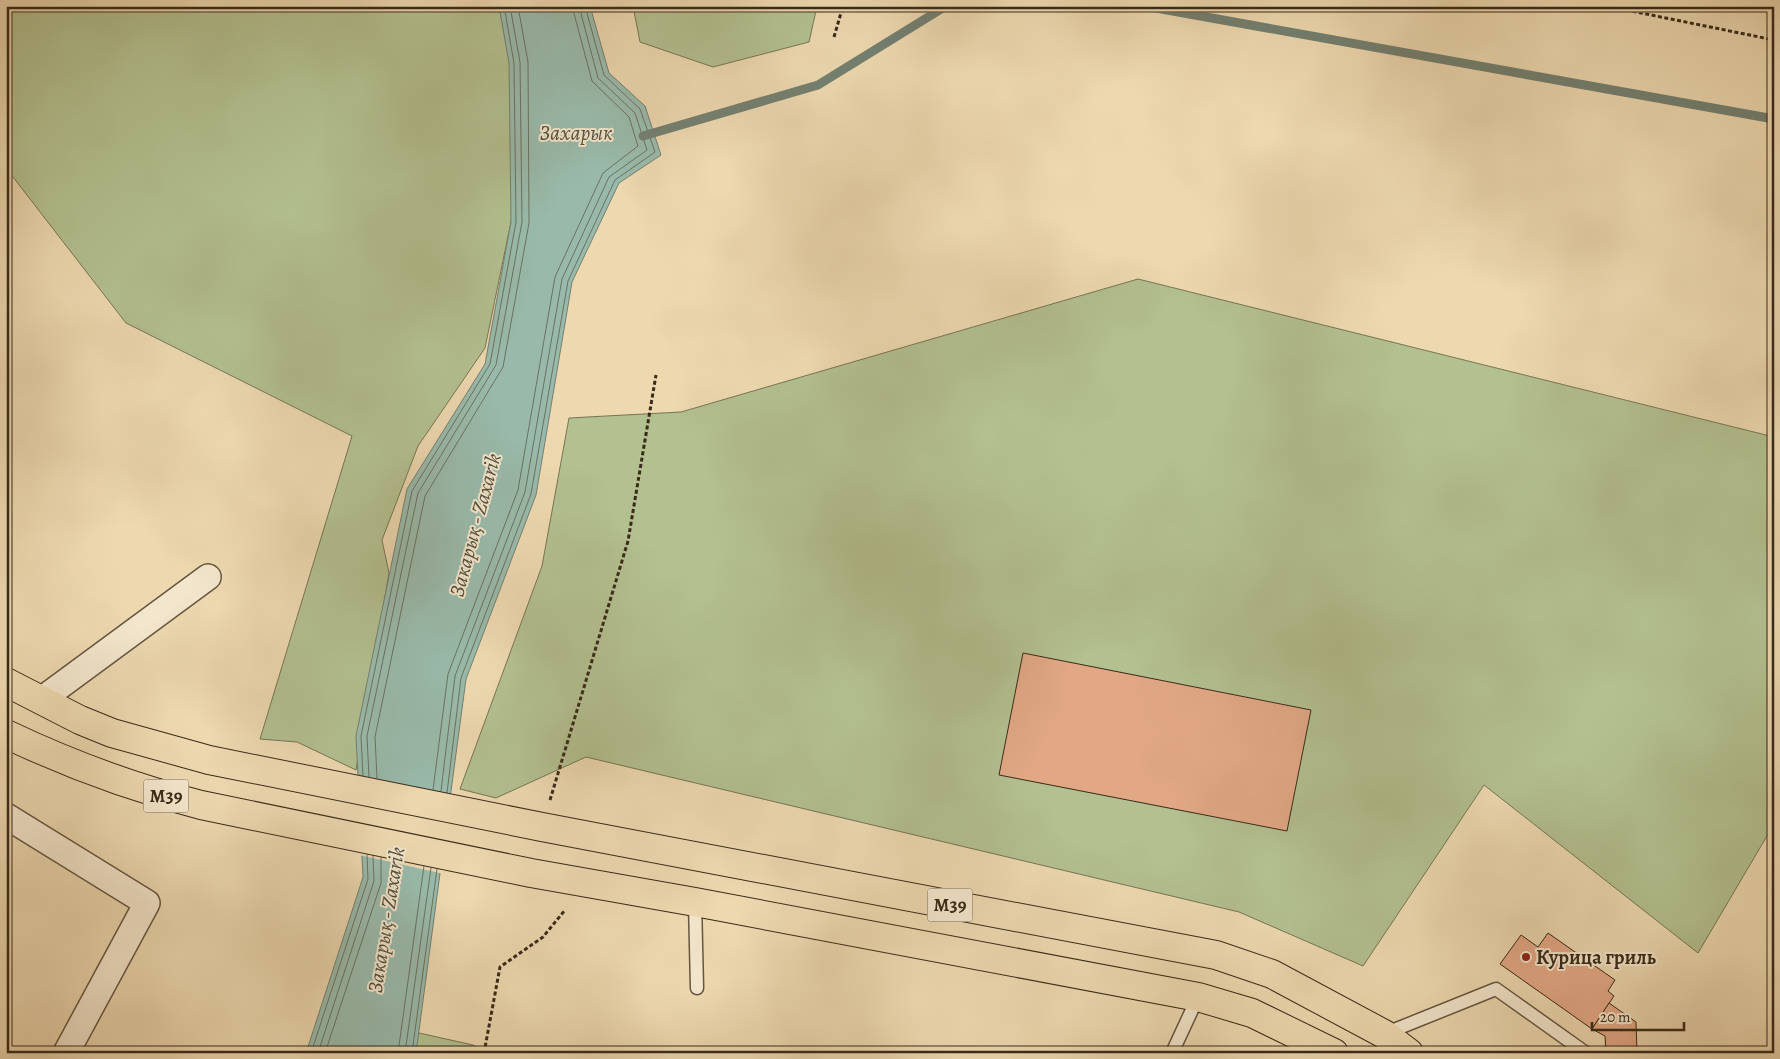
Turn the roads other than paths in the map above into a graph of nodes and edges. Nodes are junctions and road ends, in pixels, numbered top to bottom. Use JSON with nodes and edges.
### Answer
{"nodes":[{"id":1,"x":208,"y":577,"type":"dead end"},
{"id":2,"x":6,"y":682,"type":"edge"},
{"id":3,"x":41,"y":700,"type":"junction"},
{"id":4,"x":112,"y":733,"type":"junction"},
{"id":5,"x":6,"y":734,"type":"edge"},
{"id":6,"x":102,"y":774,"type":"junction"},
{"id":7,"x":6,"y":816,"type":"edge"},
{"id":8,"x":695,"y":902,"type":"junction"},
{"id":9,"x":697,"y":988,"type":"dead end"},
{"id":10,"x":1198,"y":997,"type":"junction"},
{"id":11,"x":1384,"y":1034,"type":"junction"},
{"id":12,"x":66,"y":1053,"type":"edge"},
{"id":13,"x":1172,"y":1053,"type":"edge"},
{"id":14,"x":1334,"y":1053,"type":"edge"},
{"id":15,"x":1409,"y":1053,"type":"edge"},
{"id":16,"x":1586,"y":1053,"type":"edge"}],
"edges":[{"from":1,"to":3,"type":"street"},
{"from":2,"to":3,"type":"highway","number":"M39"},
{"from":3,"to":4,"type":"highway","number":"M39"},
{"from":4,"to":6,"type":"highway"},
{"from":4,"to":11,"type":"highway","number":"M39"},
{"from":5,"to":6,"type":"highway","number":"M39"},
{"from":6,"to":8,"type":"highway","number":"M39"},
{"from":7,"to":12,"type":"street"},
{"from":8,"to":9,"type":"lane"},
{"from":8,"to":10,"type":"highway","number":"M39"},
{"from":10,"to":13,"type":"lane"},
{"from":10,"to":14,"type":"highway","number":"M39"},
{"from":11,"to":15,"type":"highway","number":"M39"},
{"from":11,"to":16,"type":"lane"}]}
